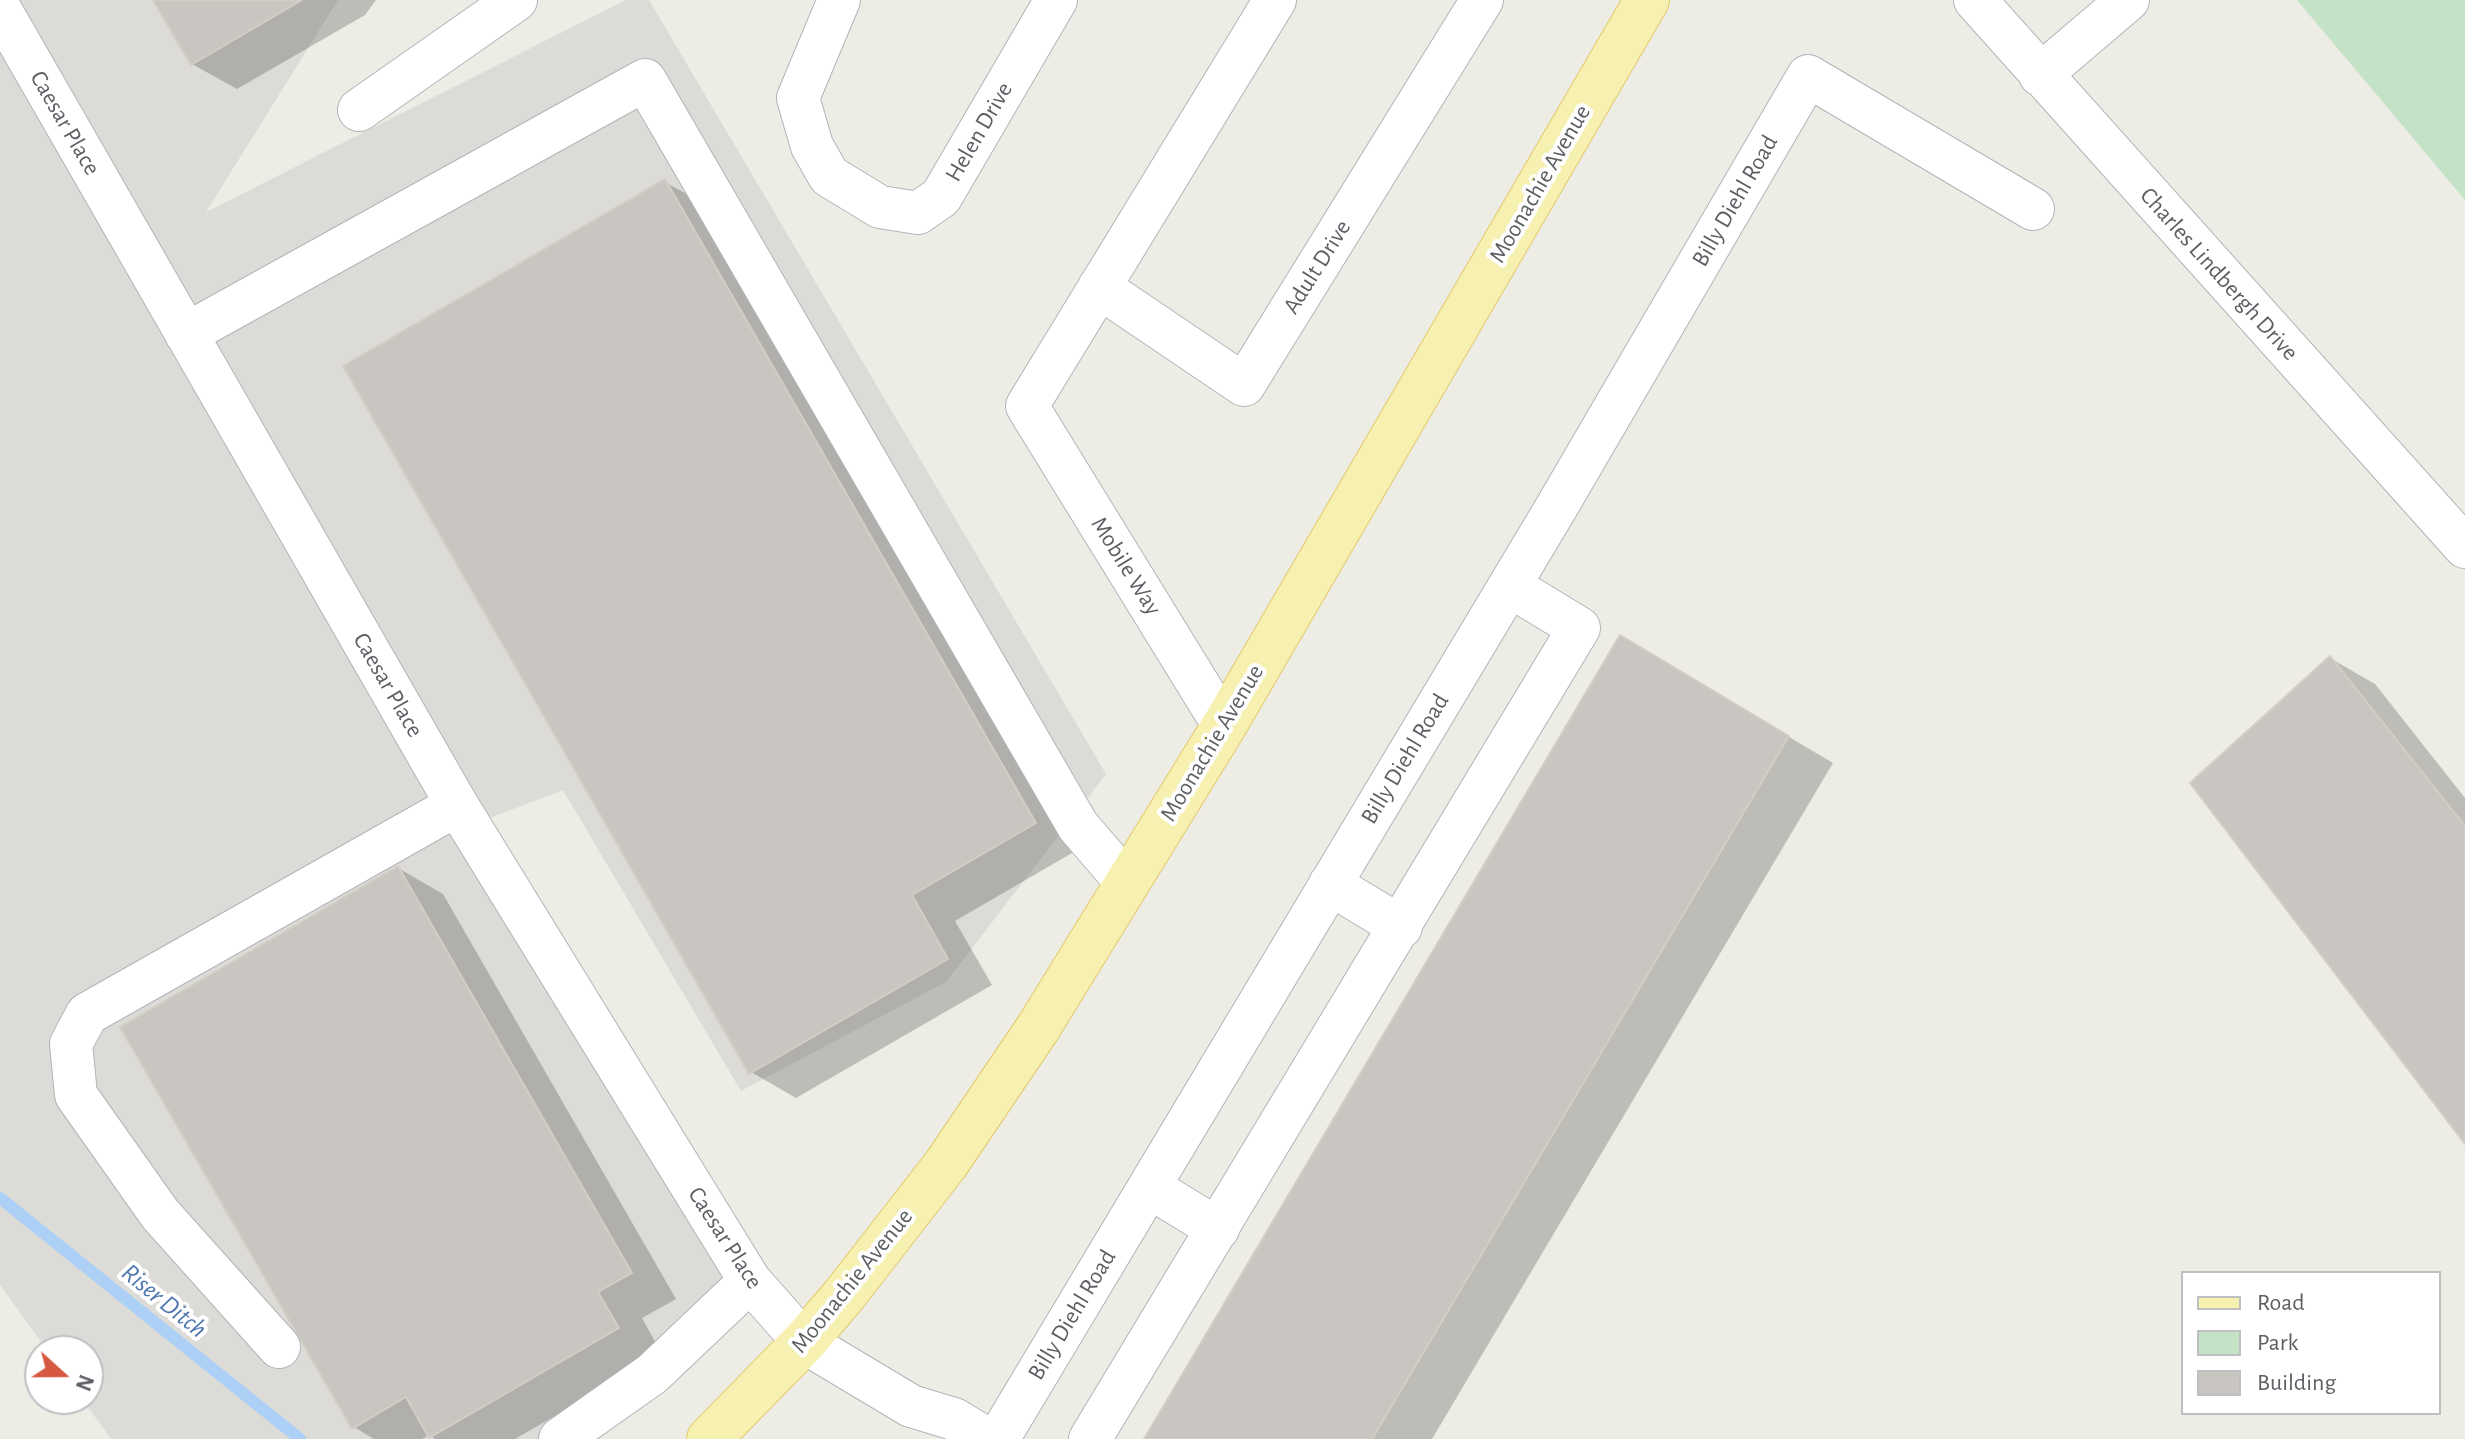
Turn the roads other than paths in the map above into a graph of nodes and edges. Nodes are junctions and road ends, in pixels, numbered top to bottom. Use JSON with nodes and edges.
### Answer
{"nodes":[{"id":1,"x":516,"y":0,"type":"edge"},
{"id":2,"x":839,"y":0,"type":"edge"},
{"id":3,"x":1056,"y":0,"type":"edge"},
{"id":4,"x":1275,"y":0,"type":"edge"},
{"id":5,"x":1482,"y":0,"type":"edge"},
{"id":6,"x":1647,"y":0,"type":"edge"},
{"id":7,"x":1975,"y":0,"type":"edge"},
{"id":8,"x":2128,"y":0,"type":"edge"},
{"id":9,"x":0,"y":9,"type":"edge"},
{"id":10,"x":2040,"y":75,"type":"junction"},
{"id":11,"x":359,"y":110,"type":"dead end"},
{"id":12,"x":2033,"y":209,"type":"dead end"},
{"id":13,"x":1099,"y":287,"type":"junction"},
{"id":14,"x":186,"y":334,"type":"junction"},
{"id":15,"x":2465,"y":547,"type":"edge"},
{"id":16,"x":1510,"y":586,"type":"junction"},
{"id":17,"x":1224,"y":726,"type":"junction"},
{"id":18,"x":457,"y":805,"type":"junction"},
{"id":19,"x":1127,"y":883,"type":"junction"},
{"id":20,"x":1330,"y":884,"type":"junction"},
{"id":21,"x":1401,"y":927,"type":"junction"},
{"id":22,"x":1149,"y":1187,"type":"junction"},
{"id":23,"x":1218,"y":1229,"type":"junction"},
{"id":24,"x":750,"y":1281,"type":"junction"},
{"id":25,"x":804,"y":1342,"type":"junction"},
{"id":26,"x":279,"y":1347,"type":"dead end"},
{"id":27,"x":911,"y":1406,"type":"junction"},
{"id":28,"x":560,"y":1439,"type":"edge"},
{"id":29,"x":709,"y":1439,"type":"edge"},
{"id":30,"x":942,"y":1439,"type":"edge"},
{"id":31,"x":979,"y":1439,"type":"edge"},
{"id":32,"x":998,"y":1439,"type":"edge"},
{"id":33,"x":1090,"y":1439,"type":"edge"}],
"edges":[{"from":1,"to":11,"type":"street"},
{"from":2,"to":3,"type":"street","name":"Helen Drive"},
{"from":4,"to":13,"type":"street"},
{"from":5,"to":13,"type":"street","name":"Adult Drive"},
{"from":6,"to":17,"type":"main road","name":"Moonachie Avenue"},
{"from":7,"to":10,"type":"street","name":"Charles Lindbergh Drive"},
{"from":8,"to":10,"type":"street"},
{"from":9,"to":14,"type":"street","name":"Caesar Place"},
{"from":10,"to":15,"type":"street","name":"Charles Lindbergh Drive"},
{"from":12,"to":16,"type":"street","name":"Billy Diehl Road"},
{"from":13,"to":17,"type":"street","name":"Mobile Way"},
{"from":14,"to":18,"type":"street","name":"Caesar Place"},
{"from":14,"to":19,"type":"street"},
{"from":16,"to":20,"type":"street","name":"Billy Diehl Road"},
{"from":16,"to":21,"type":"street"},
{"from":17,"to":19,"type":"main road","name":"Moonachie Avenue"},
{"from":18,"to":24,"type":"street","name":"Caesar Place"},
{"from":18,"to":26,"type":"street"},
{"from":19,"to":25,"type":"main road","name":"Moonachie Avenue"},
{"from":20,"to":21,"type":"street"},
{"from":20,"to":22,"type":"street","name":"Billy Diehl Road"},
{"from":21,"to":23,"type":"street"},
{"from":22,"to":23,"type":"street"},
{"from":22,"to":32,"type":"street","name":"Billy Diehl Road"},
{"from":23,"to":33,"type":"street"},
{"from":24,"to":25,"type":"street","name":"Caesar Place"},
{"from":24,"to":28,"type":"street"},
{"from":25,"to":27,"type":"street","name":"Caesar Place"},
{"from":25,"to":29,"type":"main road","name":"Moonachie Avenue"},
{"from":27,"to":30,"type":"street"},
{"from":27,"to":31,"type":"street"}]}
